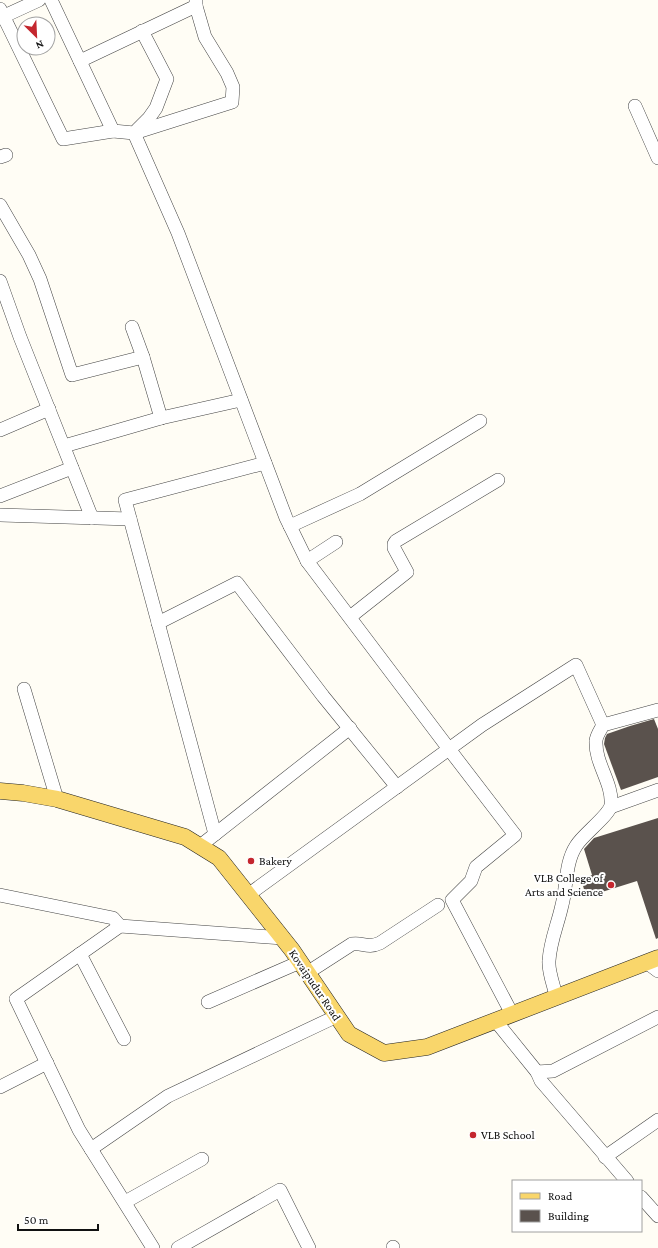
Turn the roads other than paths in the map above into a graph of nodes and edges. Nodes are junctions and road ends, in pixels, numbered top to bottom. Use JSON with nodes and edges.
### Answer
{"nodes":[{"id":1,"x":39,"y":0,"type":"edge"},
{"id":2,"x":51,"y":0,"type":"edge"},
{"id":3,"x":196,"y":3,"type":"edge"},
{"id":4,"x":1,"y":14,"type":"edge"},
{"id":5,"x":142,"y":31,"type":"junction"},
{"id":6,"x":80,"y":61,"type":"junction"},
{"id":7,"x":635,"y":106,"type":"dead end"},
{"id":8,"x":113,"y":132,"type":"junction"},
{"id":9,"x":134,"y":133,"type":"junction"},
{"id":10,"x":658,"y":158,"type":"edge"},
{"id":11,"x":0,"y":205,"type":"edge"},
{"id":12,"x":0,"y":281,"type":"edge"},
{"id":13,"x":132,"y":327,"type":"dead end"},
{"id":14,"x":143,"y":357,"type":"junction"},
{"id":15,"x":241,"y":400,"type":"junction"},
{"id":16,"x":49,"y":409,"type":"junction"},
{"id":17,"x":161,"y":418,"type":"junction"},
{"id":18,"x":480,"y":421,"type":"dead end"},
{"id":19,"x":0,"y":430,"type":"edge"},
{"id":20,"x":64,"y":446,"type":"junction"},
{"id":21,"x":265,"y":463,"type":"junction"},
{"id":22,"x":72,"y":468,"type":"junction"},
{"id":23,"x":498,"y":480,"type":"dead end"},
{"id":24,"x":0,"y":496,"type":"edge"},
{"id":25,"x":0,"y":515,"type":"edge"},
{"id":26,"x":92,"y":518,"type":"junction"},
{"id":27,"x":130,"y":519,"type":"junction"},
{"id":28,"x":290,"y":526,"type":"junction"},
{"id":29,"x":336,"y":542,"type":"dead end"},
{"id":30,"x":307,"y":560,"type":"junction"},
{"id":31,"x":350,"y":617,"type":"junction"},
{"id":32,"x":158,"y":623,"type":"junction"},
{"id":33,"x":24,"y":689,"type":"dead end"},
{"id":34,"x":658,"y":710,"type":"edge"},
{"id":35,"x":603,"y":725,"type":"junction"},
{"id":36,"x":350,"y":728,"type":"junction"},
{"id":37,"x":449,"y":750,"type":"junction"},
{"id":38,"x":397,"y":787,"type":"junction"},
{"id":39,"x":658,"y":790,"type":"edge"},
{"id":40,"x":0,"y":791,"type":"edge"},
{"id":41,"x":57,"y":799,"type":"junction"},
{"id":42,"x":611,"y":807,"type":"junction"},
{"id":43,"x":215,"y":834,"type":"junction"},
{"id":44,"x":200,"y":846,"type":"junction"},
{"id":45,"x":0,"y":895,"type":"edge"},
{"id":46,"x":248,"y":896,"type":"junction"},
{"id":47,"x":438,"y":905,"type":"dead end"},
{"id":48,"x":120,"y":926,"type":"junction"},
{"id":49,"x":283,"y":938,"type":"junction"},
{"id":50,"x":80,"y":954,"type":"junction"},
{"id":51,"x":654,"y":964,"type":"edge"},
{"id":52,"x":304,"y":967,"type":"junction"},
{"id":53,"x":556,"y":996,"type":"junction"},
{"id":54,"x":208,"y":1002,"type":"dead end"},
{"id":55,"x":512,"y":1014,"type":"junction"},
{"id":56,"x":337,"y":1016,"type":"junction"},
{"id":57,"x":658,"y":1017,"type":"edge"},
{"id":58,"x":495,"y":1020,"type":"junction"},
{"id":59,"x":124,"y":1039,"type":"dead end"},
{"id":60,"x":47,"y":1063,"type":"junction"},
{"id":61,"x":537,"y":1072,"type":"junction"},
{"id":62,"x":0,"y":1087,"type":"edge"},
{"id":63,"x":658,"y":1120,"type":"edge"},
{"id":64,"x":91,"y":1149,"type":"junction"},
{"id":65,"x":605,"y":1157,"type":"junction"},
{"id":66,"x":202,"y":1159,"type":"dead end"},
{"id":67,"x":625,"y":1180,"type":"edge"},
{"id":68,"x":642,"y":1198,"type":"edge"},
{"id":69,"x":125,"y":1202,"type":"junction"},
{"id":70,"x":658,"y":1216,"type":"edge"},
{"id":71,"x":153,"y":1248,"type":"edge"},
{"id":72,"x":178,"y":1248,"type":"edge"},
{"id":73,"x":309,"y":1248,"type":"edge"}],
"edges":[{"from":1,"to":4,"type":"street"},
{"from":2,"to":6,"type":"street"},
{"from":3,"to":5,"type":"street"},
{"from":3,"to":9,"type":"street"},
{"from":4,"to":8,"type":"street"},
{"from":5,"to":6,"type":"street"},
{"from":5,"to":9,"type":"street"},
{"from":6,"to":8,"type":"street"},
{"from":7,"to":10,"type":"street"},
{"from":8,"to":9,"type":"street"},
{"from":9,"to":15,"type":"street"},
{"from":11,"to":14,"type":"street"},
{"from":12,"to":16,"type":"street"},
{"from":13,"to":14,"type":"street"},
{"from":14,"to":17,"type":"street"},
{"from":15,"to":17,"type":"street"},
{"from":15,"to":21,"type":"street"},
{"from":16,"to":19,"type":"street"},
{"from":16,"to":20,"type":"street"},
{"from":17,"to":20,"type":"street"},
{"from":18,"to":28,"type":"street"},
{"from":20,"to":22,"type":"street"},
{"from":21,"to":27,"type":"street"},
{"from":21,"to":28,"type":"street"},
{"from":22,"to":24,"type":"street"},
{"from":22,"to":26,"type":"street"},
{"from":23,"to":31,"type":"street"},
{"from":25,"to":26,"type":"street"},
{"from":26,"to":27,"type":"street"},
{"from":27,"to":32,"type":"street"},
{"from":28,"to":30,"type":"street"},
{"from":29,"to":30,"type":"street"},
{"from":30,"to":31,"type":"street"},
{"from":31,"to":37,"type":"street"},
{"from":32,"to":36,"type":"street"},
{"from":32,"to":43,"type":"street"},
{"from":33,"to":41,"type":"street"},
{"from":34,"to":35,"type":"street"},
{"from":35,"to":37,"type":"street"},
{"from":35,"to":42,"type":"street"},
{"from":36,"to":38,"type":"street"},
{"from":36,"to":43,"type":"street"},
{"from":37,"to":38,"type":"street"},
{"from":37,"to":55,"type":"street"},
{"from":38,"to":46,"type":"street"},
{"from":39,"to":42,"type":"street"},
{"from":40,"to":41,"type":"main road","name":"Kovaipudur Road"},
{"from":41,"to":44,"type":"main road","name":"Kovaipudur Road"},
{"from":42,"to":53,"type":"street"},
{"from":43,"to":44,"type":"street"},
{"from":44,"to":46,"type":"main road","name":"Kovaipudur Road"},
{"from":45,"to":48,"type":"street"},
{"from":46,"to":49,"type":"main road","name":"Kovaipudur Road"},
{"from":47,"to":52,"type":"street"},
{"from":48,"to":49,"type":"street"},
{"from":48,"to":50,"type":"street"},
{"from":49,"to":52,"type":"main road","name":"Kovaipudur Road"},
{"from":50,"to":59,"type":"street"},
{"from":50,"to":60,"type":"street"},
{"from":51,"to":53,"type":"main road","name":"Kovaipudur Road"},
{"from":52,"to":54,"type":"street"},
{"from":52,"to":56,"type":"main road","name":"Kovaipudur Road"},
{"from":53,"to":55,"type":"main road","name":"Kovaipudur Road"},
{"from":55,"to":58,"type":"main road","name":"Kovaipudur Road"},
{"from":56,"to":58,"type":"main road","name":"Kovaipudur Road"},
{"from":56,"to":64,"type":"street"},
{"from":57,"to":61,"type":"street"},
{"from":58,"to":61,"type":"street"},
{"from":60,"to":62,"type":"street"},
{"from":60,"to":64,"type":"street"},
{"from":61,"to":65,"type":"street"},
{"from":63,"to":65,"type":"street"},
{"from":64,"to":69,"type":"street"},
{"from":65,"to":67,"type":"street"},
{"from":66,"to":69,"type":"street"},
{"from":68,"to":70,"type":"street"},
{"from":69,"to":71,"type":"street"},
{"from":72,"to":73,"type":"street"}]}
